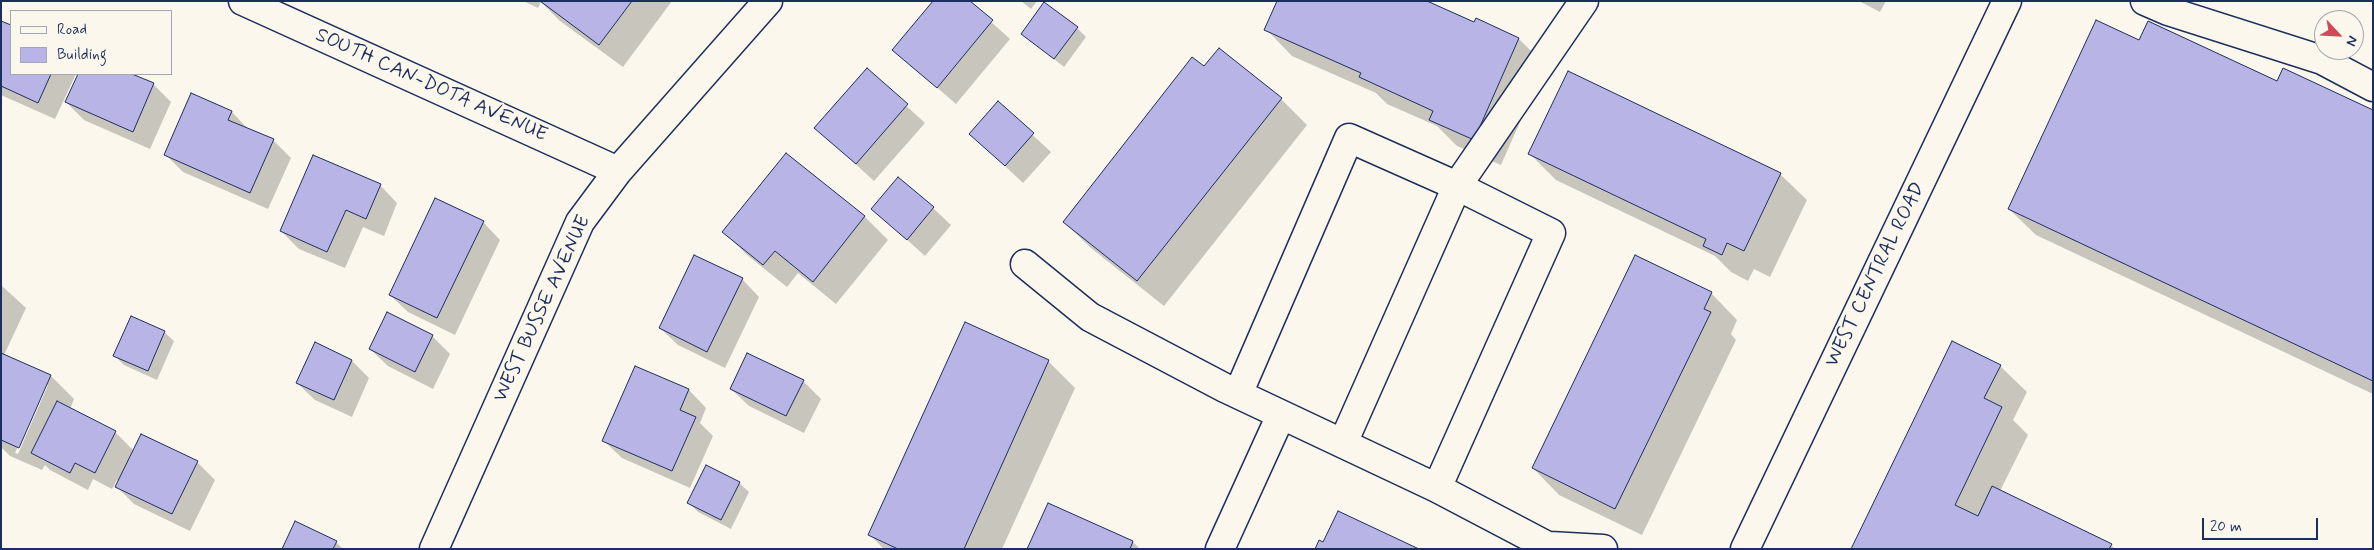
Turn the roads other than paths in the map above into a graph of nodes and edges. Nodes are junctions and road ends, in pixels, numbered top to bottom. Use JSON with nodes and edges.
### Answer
{"nodes":[{"id":1,"x":243,"y":1,"type":"edge"},
{"id":2,"x":768,"y":1,"type":"edge"},
{"id":3,"x":1584,"y":1,"type":"edge"},
{"id":4,"x":2007,"y":1,"type":"edge"},
{"id":5,"x":2145,"y":1,"type":"edge"},
{"id":6,"x":2373,"y":87,"type":"edge"},
{"id":7,"x":618,"y":171,"type":"junction"},
{"id":8,"x":1457,"y":186,"type":"junction"},
{"id":9,"x":1025,"y":264,"type":"dead end"},
{"id":10,"x":1238,"y":394,"type":"junction"},
{"id":11,"x":1282,"y":415,"type":"junction"},
{"id":12,"x":1342,"y":443,"type":"junction"},
{"id":13,"x":1437,"y":488,"type":"junction"},
{"id":14,"x":1551,"y":547,"type":"edge"},
{"id":15,"x":434,"y":549,"type":"edge"},
{"id":16,"x":1220,"y":549,"type":"edge"},
{"id":17,"x":1603,"y":549,"type":"edge"},
{"id":18,"x":1745,"y":549,"type":"edge"}],
"edges":[{"from":1,"to":7,"type":"street","name":"SOUTH CAN-DOTA AVENUE"},
{"from":2,"to":7,"type":"street","name":"WEST BUSSE AVENUE"},
{"from":3,"to":8,"type":"street"},
{"from":4,"to":18,"type":"street","name":"WEST CENTRAL ROAD"},
{"from":5,"to":6,"type":"street"},
{"from":7,"to":15,"type":"street","name":"WEST BUSSE AVENUE"},
{"from":8,"to":10,"type":"street"},
{"from":8,"to":12,"type":"street"},
{"from":8,"to":13,"type":"street"},
{"from":9,"to":10,"type":"street"},
{"from":10,"to":11,"type":"street"},
{"from":11,"to":12,"type":"street"},
{"from":11,"to":16,"type":"street"},
{"from":12,"to":13,"type":"street"},
{"from":13,"to":14,"type":"street"},
{"from":14,"to":17,"type":"street"}]}
